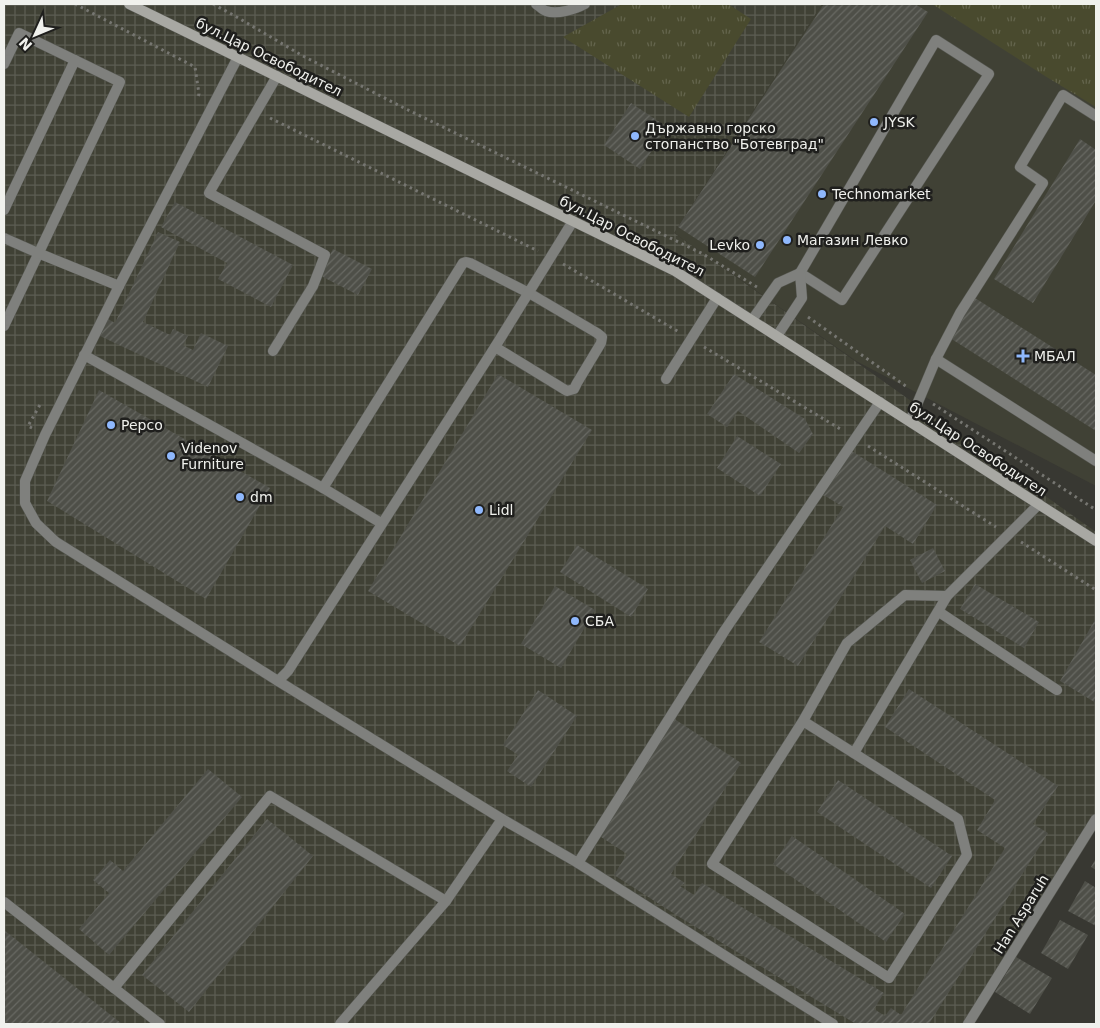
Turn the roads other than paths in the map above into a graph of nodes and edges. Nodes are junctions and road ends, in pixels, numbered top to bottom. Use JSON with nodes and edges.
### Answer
{"nodes":[{"id":1,"x":129,"y":4,"type":"edge"},
{"id":2,"x":536,"y":4,"type":"edge"},
{"id":3,"x":586,"y":4,"type":"edge"},
{"id":4,"x":238,"y":57,"type":"junction"},
{"id":5,"x":75,"y":60,"type":"junction"},
{"id":6,"x":4,"y":64,"type":"edge"},
{"id":7,"x":277,"y":76,"type":"junction"},
{"id":8,"x":1096,"y":116,"type":"edge"},
{"id":9,"x":4,"y":210,"type":"edge"},
{"id":10,"x":574,"y":221,"type":"junction"},
{"id":11,"x":4,"y":238,"type":"edge"},
{"id":12,"x":38,"y":253,"type":"junction"},
{"id":13,"x":800,"y":273,"type":"junction"},
{"id":14,"x":119,"y":286,"type":"junction"},
{"id":15,"x":529,"y":293,"type":"junction"},
{"id":16,"x":717,"y":298,"type":"junction"},
{"id":17,"x":752,"y":320,"type":"junction"},
{"id":18,"x":4,"y":326,"type":"edge"},
{"id":19,"x":777,"y":336,"type":"junction"},
{"id":20,"x":495,"y":348,"type":"junction"},
{"id":21,"x":273,"y":351,"type":"dead end"},
{"id":22,"x":84,"y":355,"type":"junction"},
{"id":23,"x":936,"y":359,"type":"junction"},
{"id":24,"x":666,"y":379,"type":"dead end"},
{"id":25,"x":880,"y":402,"type":"junction"},
{"id":26,"x":910,"y":421,"type":"junction"},
{"id":27,"x":1096,"y":461,"type":"edge"},
{"id":28,"x":324,"y":488,"type":"junction"},
{"id":29,"x":1039,"y":504,"type":"junction"},
{"id":30,"x":381,"y":524,"type":"junction"},
{"id":31,"x":1096,"y":541,"type":"edge"},
{"id":32,"x":947,"y":596,"type":"junction"},
{"id":33,"x":939,"y":612,"type":"junction"},
{"id":34,"x":278,"y":682,"type":"junction"},
{"id":35,"x":1057,"y":690,"type":"dead end"},
{"id":36,"x":803,"y":721,"type":"junction"},
{"id":37,"x":854,"y":753,"type":"junction"},
{"id":38,"x":502,"y":819,"type":"junction"},
{"id":39,"x":1096,"y":819,"type":"edge"},
{"id":40,"x":578,"y":864,"type":"junction"},
{"id":41,"x":4,"y":902,"type":"edge"},
{"id":42,"x":446,"y":902,"type":"junction"},
{"id":43,"x":114,"y":988,"type":"junction"},
{"id":44,"x":160,"y":1024,"type":"edge"},
{"id":45,"x":340,"y":1024,"type":"edge"},
{"id":46,"x":833,"y":1024,"type":"edge"},
{"id":47,"x":968,"y":1024,"type":"edge"}],
"edges":[{"from":1,"to":4,"type":"street","name":"бул.Цар Освободител"},
{"from":2,"to":3,"type":"street"},
{"from":4,"to":7,"type":"street","name":"бул.Цар Освободител"},
{"from":4,"to":14,"type":"street"},
{"from":5,"to":6,"type":"street"},
{"from":5,"to":9,"type":"street"},
{"from":5,"to":12,"type":"street"},
{"from":7,"to":10,"type":"street","name":"бул.Цар Освободител"},
{"from":7,"to":21,"type":"street"},
{"from":8,"to":23,"type":"street"},
{"from":10,"to":15,"type":"street"},
{"from":10,"to":16,"type":"street","name":"бул.Цар Освободител"},
{"from":11,"to":12,"type":"street"},
{"from":12,"to":14,"type":"street"},
{"from":12,"to":18,"type":"street"},
{"from":13,"to":13,"type":"street"},
{"from":13,"to":17,"type":"street"},
{"from":13,"to":19,"type":"street"},
{"from":14,"to":22,"type":"street"},
{"from":15,"to":20,"type":"street"},
{"from":15,"to":20,"type":"street"},
{"from":15,"to":28,"type":"street"},
{"from":16,"to":17,"type":"street","name":"бул.Цар Освободител"},
{"from":16,"to":24,"type":"street"},
{"from":17,"to":19,"type":"street","name":"бул.Цар Освободител"},
{"from":19,"to":25,"type":"street","name":"бул.Цар Освободител"},
{"from":20,"to":30,"type":"street"},
{"from":22,"to":28,"type":"street"},
{"from":22,"to":34,"type":"street"},
{"from":23,"to":26,"type":"street"},
{"from":23,"to":27,"type":"street"},
{"from":25,"to":26,"type":"street","name":"бул.Цар Освободител"},
{"from":25,"to":40,"type":"street"},
{"from":26,"to":29,"type":"street","name":"бул.Цар Освободител"},
{"from":28,"to":30,"type":"street"},
{"from":29,"to":31,"type":"street","name":"бул.Цар Освободител"},
{"from":29,"to":32,"type":"street"},
{"from":30,"to":34,"type":"street"},
{"from":32,"to":33,"type":"street"},
{"from":32,"to":36,"type":"street"},
{"from":33,"to":35,"type":"street"},
{"from":33,"to":37,"type":"street"},
{"from":34,"to":38,"type":"street"},
{"from":36,"to":37,"type":"street"},
{"from":36,"to":37,"type":"street"},
{"from":38,"to":40,"type":"street"},
{"from":38,"to":42,"type":"street"},
{"from":39,"to":47,"type":"street","name":"Han Asparuh"},
{"from":40,"to":46,"type":"street"},
{"from":41,"to":43,"type":"street"},
{"from":42,"to":43,"type":"street"},
{"from":42,"to":45,"type":"street"},
{"from":43,"to":44,"type":"street"}]}
